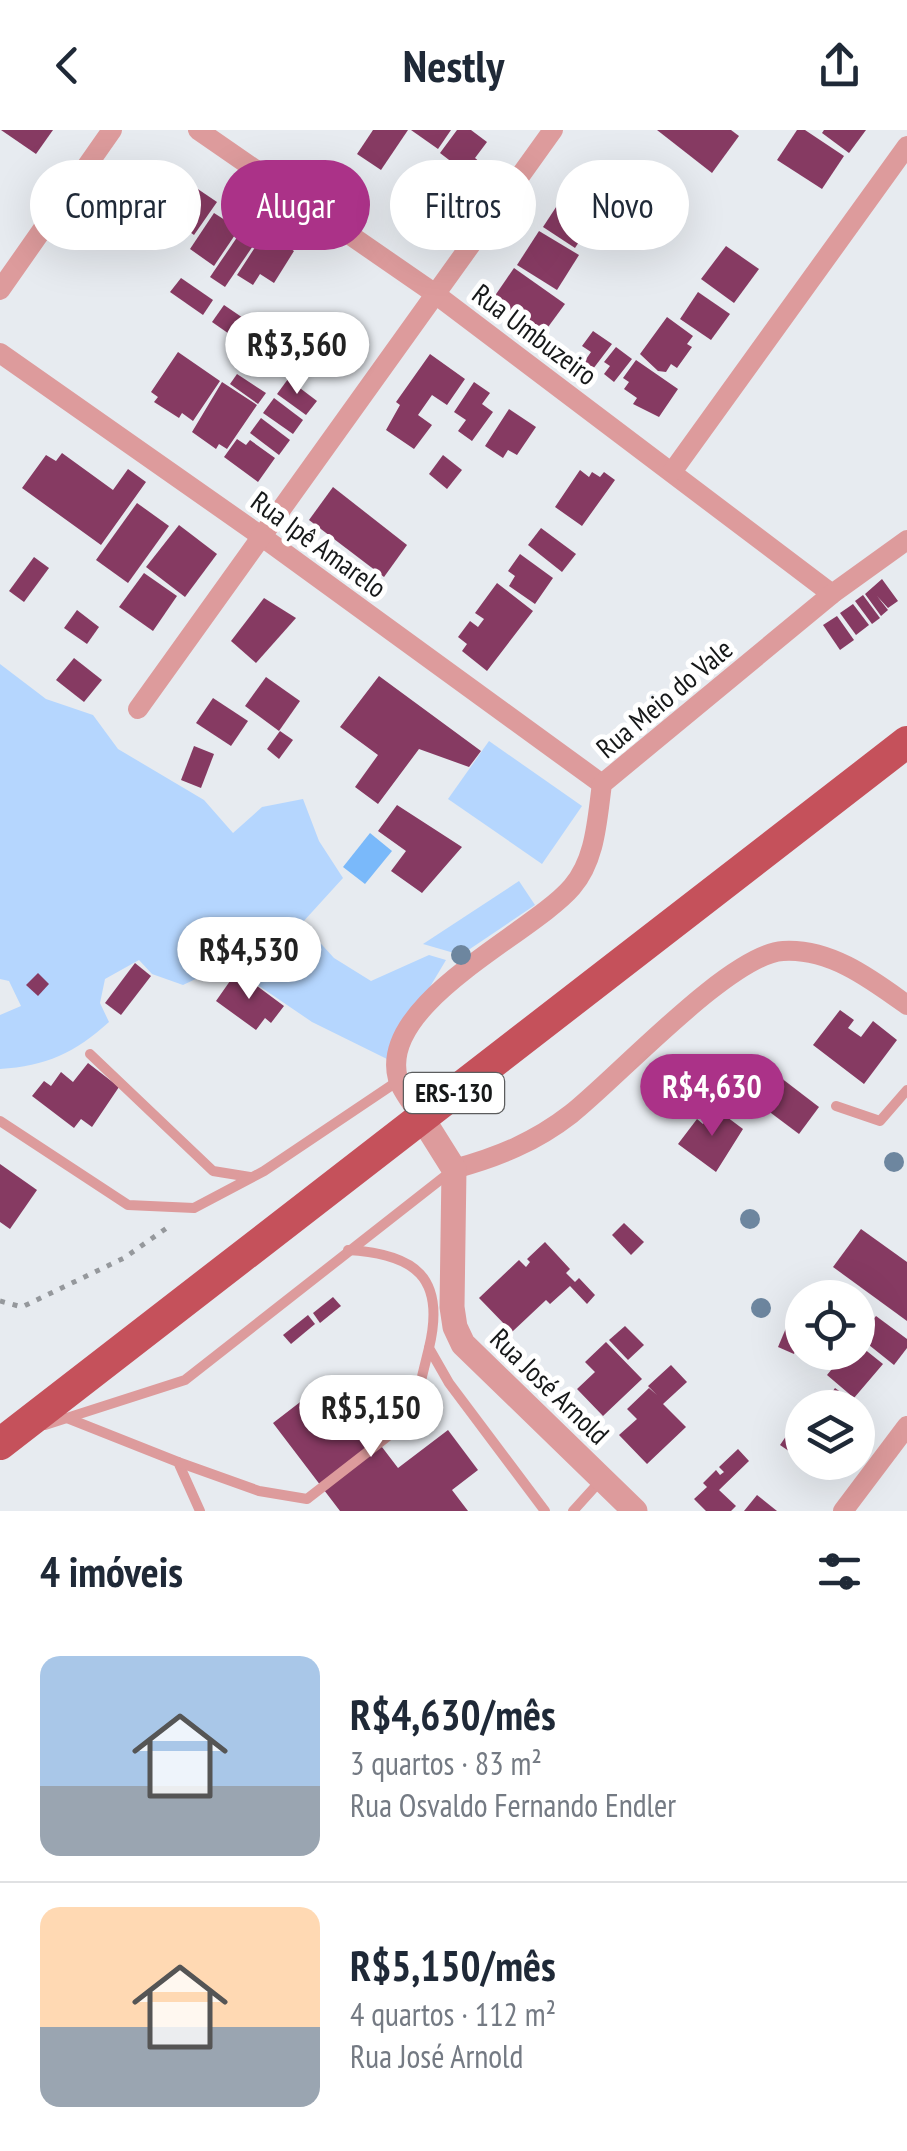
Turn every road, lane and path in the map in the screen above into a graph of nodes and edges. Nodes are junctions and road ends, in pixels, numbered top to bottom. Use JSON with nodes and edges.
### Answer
{"nodes":[{"id":1,"x":112,"y":130,"type":"edge"},
{"id":2,"x":198,"y":130,"type":"edge"},
{"id":3,"x":553,"y":130,"type":"edge"},
{"id":4,"x":907,"y":146,"type":"edge"},
{"id":5,"x":0,"y":290,"type":"edge"},
{"id":6,"x":434,"y":293,"type":"junction"},
{"id":7,"x":0,"y":353,"type":"edge"},
{"id":8,"x":672,"y":472,"type":"junction"},
{"id":9,"x":261,"y":536,"type":"junction"},
{"id":10,"x":907,"y":540,"type":"edge"},
{"id":11,"x":832,"y":594,"type":"junction"},
{"id":12,"x":138,"y":710,"type":"dead end"},
{"id":13,"x":907,"y":742,"type":"edge"},
{"id":14,"x":602,"y":784,"type":"junction"},
{"id":15,"x":907,"y":1006,"type":"edge"},
{"id":16,"x":90,"y":1054,"type":"dead end"},
{"id":17,"x":398,"y":1082,"type":"junction"},
{"id":18,"x":907,"y":1090,"type":"edge"},
{"id":19,"x":836,"y":1106,"type":"dead end"},
{"id":20,"x":422,"y":1118,"type":"junction"},
{"id":21,"x":0,"y":1121,"type":"edge"},
{"id":22,"x":454,"y":1169,"type":"junction"},
{"id":23,"x":251,"y":1178,"type":"junction"},
{"id":24,"x":194,"y":1208,"type":"junction"},
{"id":25,"x":348,"y":1250,"type":"junction"},
{"id":26,"x":0,"y":1301,"type":"edge"},
{"id":27,"x":430,"y":1348,"type":"junction"},
{"id":28,"x":66,"y":1418,"type":"junction"},
{"id":29,"x":907,"y":1426,"type":"edge"},
{"id":30,"x":2,"y":1442,"type":"edge"},
{"id":31,"x":178,"y":1462,"type":"junction"},
{"id":32,"x":602,"y":1479,"type":"junction"},
{"id":33,"x":200,"y":1511,"type":"edge"},
{"id":34,"x":545,"y":1511,"type":"edge"},
{"id":35,"x":573,"y":1511,"type":"edge"},
{"id":36,"x":634,"y":1511,"type":"edge"},
{"id":37,"x":844,"y":1511,"type":"edge"}],
"edges":[{"from":1,"to":5,"type":"street"},
{"from":2,"to":6,"type":"street","name":"Rua Umbuzeiro"},
{"from":3,"to":6,"type":"street"},
{"from":4,"to":8,"type":"street"},
{"from":6,"to":8,"type":"street","name":"Rua Umbuzeiro"},
{"from":6,"to":9,"type":"street"},
{"from":7,"to":9,"type":"street","name":"Rua Ipê Amarelo"},
{"from":8,"to":11,"type":"street","name":"Rua Umbuzeiro"},
{"from":9,"to":12,"type":"street"},
{"from":9,"to":14,"type":"street","name":"Rua Ipê Amarelo"},
{"from":10,"to":11,"type":"street","name":"Rua Meio do Vale"},
{"from":11,"to":14,"type":"street","name":"Rua Meio do Vale"},
{"from":13,"to":20,"type":"main road","number":"ERS-130"},
{"from":14,"to":17,"type":"street","name":"Rua Meio do Vale"},
{"from":15,"to":22,"type":"street"},
{"from":16,"to":23,"type":"lane"},
{"from":17,"to":20,"type":"street"},
{"from":17,"to":23,"type":"lane"},
{"from":18,"to":19,"type":"lane"},
{"from":20,"to":22,"type":"street"},
{"from":20,"to":30,"type":"main road","number":"ERS-130"},
{"from":21,"to":24,"type":"lane"},
{"from":22,"to":25,"type":"lane"},
{"from":22,"to":32,"type":"street","name":"Rua José Arnold"},
{"from":23,"to":24,"type":"lane"},
{"from":24,"to":26,"type":"path"},
{"from":25,"to":27,"type":"lane"},
{"from":25,"to":28,"type":"lane"},
{"from":27,"to":31,"type":"lane"},
{"from":27,"to":34,"type":"lane"},
{"from":28,"to":30,"type":"lane"},
{"from":28,"to":31,"type":"lane"},
{"from":29,"to":37,"type":"street"},
{"from":31,"to":33,"type":"lane"},
{"from":32,"to":35,"type":"lane"},
{"from":32,"to":36,"type":"street","name":"Rua José Arnold"}]}
